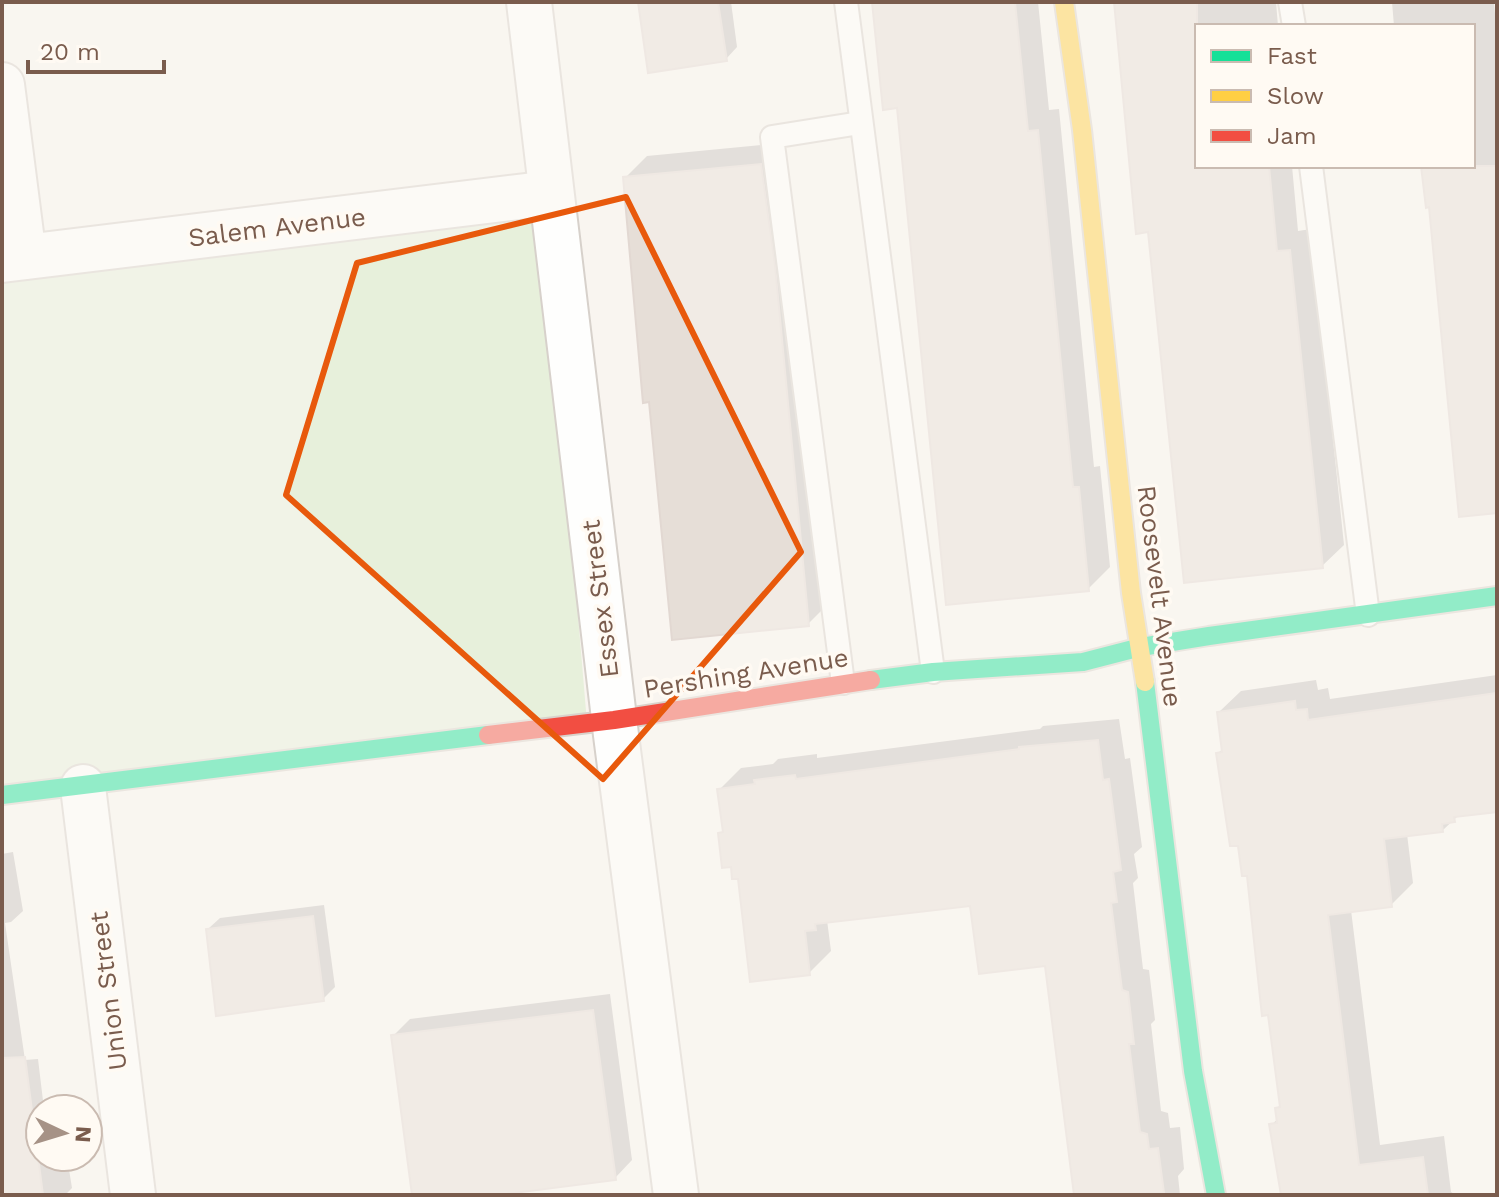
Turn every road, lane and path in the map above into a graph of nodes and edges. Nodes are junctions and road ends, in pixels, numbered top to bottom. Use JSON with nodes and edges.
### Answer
{"nodes":[{"id":1,"x":529,"y":2,"type":"edge"},
{"id":2,"x":846,"y":2,"type":"edge"},
{"id":3,"x":1064,"y":2,"type":"edge"},
{"id":4,"x":1290,"y":2,"type":"edge"},
{"id":5,"x":1294,"y":24,"type":"edge"},
{"id":6,"x":2,"y":85,"type":"edge"},
{"id":7,"x":860,"y":123,"type":"junction"},
{"id":8,"x":1311,"y":168,"type":"edge"},
{"id":9,"x":551,"y":193,"type":"junction"},
{"id":10,"x":13,"y":259,"type":"edge"},
{"id":11,"x":1497,"y":596,"type":"edge"},
{"id":12,"x":1368,"y":615,"type":"junction"},
{"id":13,"x":1141,"y":647,"type":"junction"},
{"id":14,"x":933,"y":672,"type":"junction"},
{"id":15,"x":843,"y":683,"type":"junction"},
{"id":16,"x":614,"y":720,"type":"junction"},
{"id":17,"x":83,"y":787,"type":"junction"},
{"id":18,"x":2,"y":795,"type":"edge"},
{"id":19,"x":133,"y":1195,"type":"edge"},
{"id":20,"x":676,"y":1195,"type":"edge"},
{"id":21,"x":1216,"y":1195,"type":"edge"}],
"edges":[{"from":1,"to":9,"type":"street","name":"Essex Street"},
{"from":2,"to":7,"type":"lane"},
{"from":3,"to":13,"type":"street","name":"Roosevelt Avenue"},
{"from":4,"to":5,"type":"lane"},
{"from":6,"to":10,"type":"street"},
{"from":7,"to":14,"type":"lane"},
{"from":7,"to":15,"type":"lane"},
{"from":8,"to":12,"type":"lane"},
{"from":9,"to":10,"type":"street","name":"Salem Avenue"},
{"from":9,"to":16,"type":"street","name":"Essex Street"},
{"from":11,"to":12,"type":"street","name":"Pershing Avenue"},
{"from":12,"to":13,"type":"street","name":"Pershing Avenue"},
{"from":13,"to":14,"type":"street","name":"Pershing Avenue"},
{"from":13,"to":21,"type":"street","name":"Roosevelt Avenue"},
{"from":14,"to":15,"type":"street","name":"Pershing Avenue"},
{"from":15,"to":16,"type":"street","name":"Pershing Avenue"},
{"from":16,"to":17,"type":"street","name":"Pershing Avenue"},
{"from":16,"to":20,"type":"street","name":"Essex Street"},
{"from":17,"to":18,"type":"street","name":"Pershing Avenue"},
{"from":17,"to":19,"type":"street","name":"Union Street"}]}
